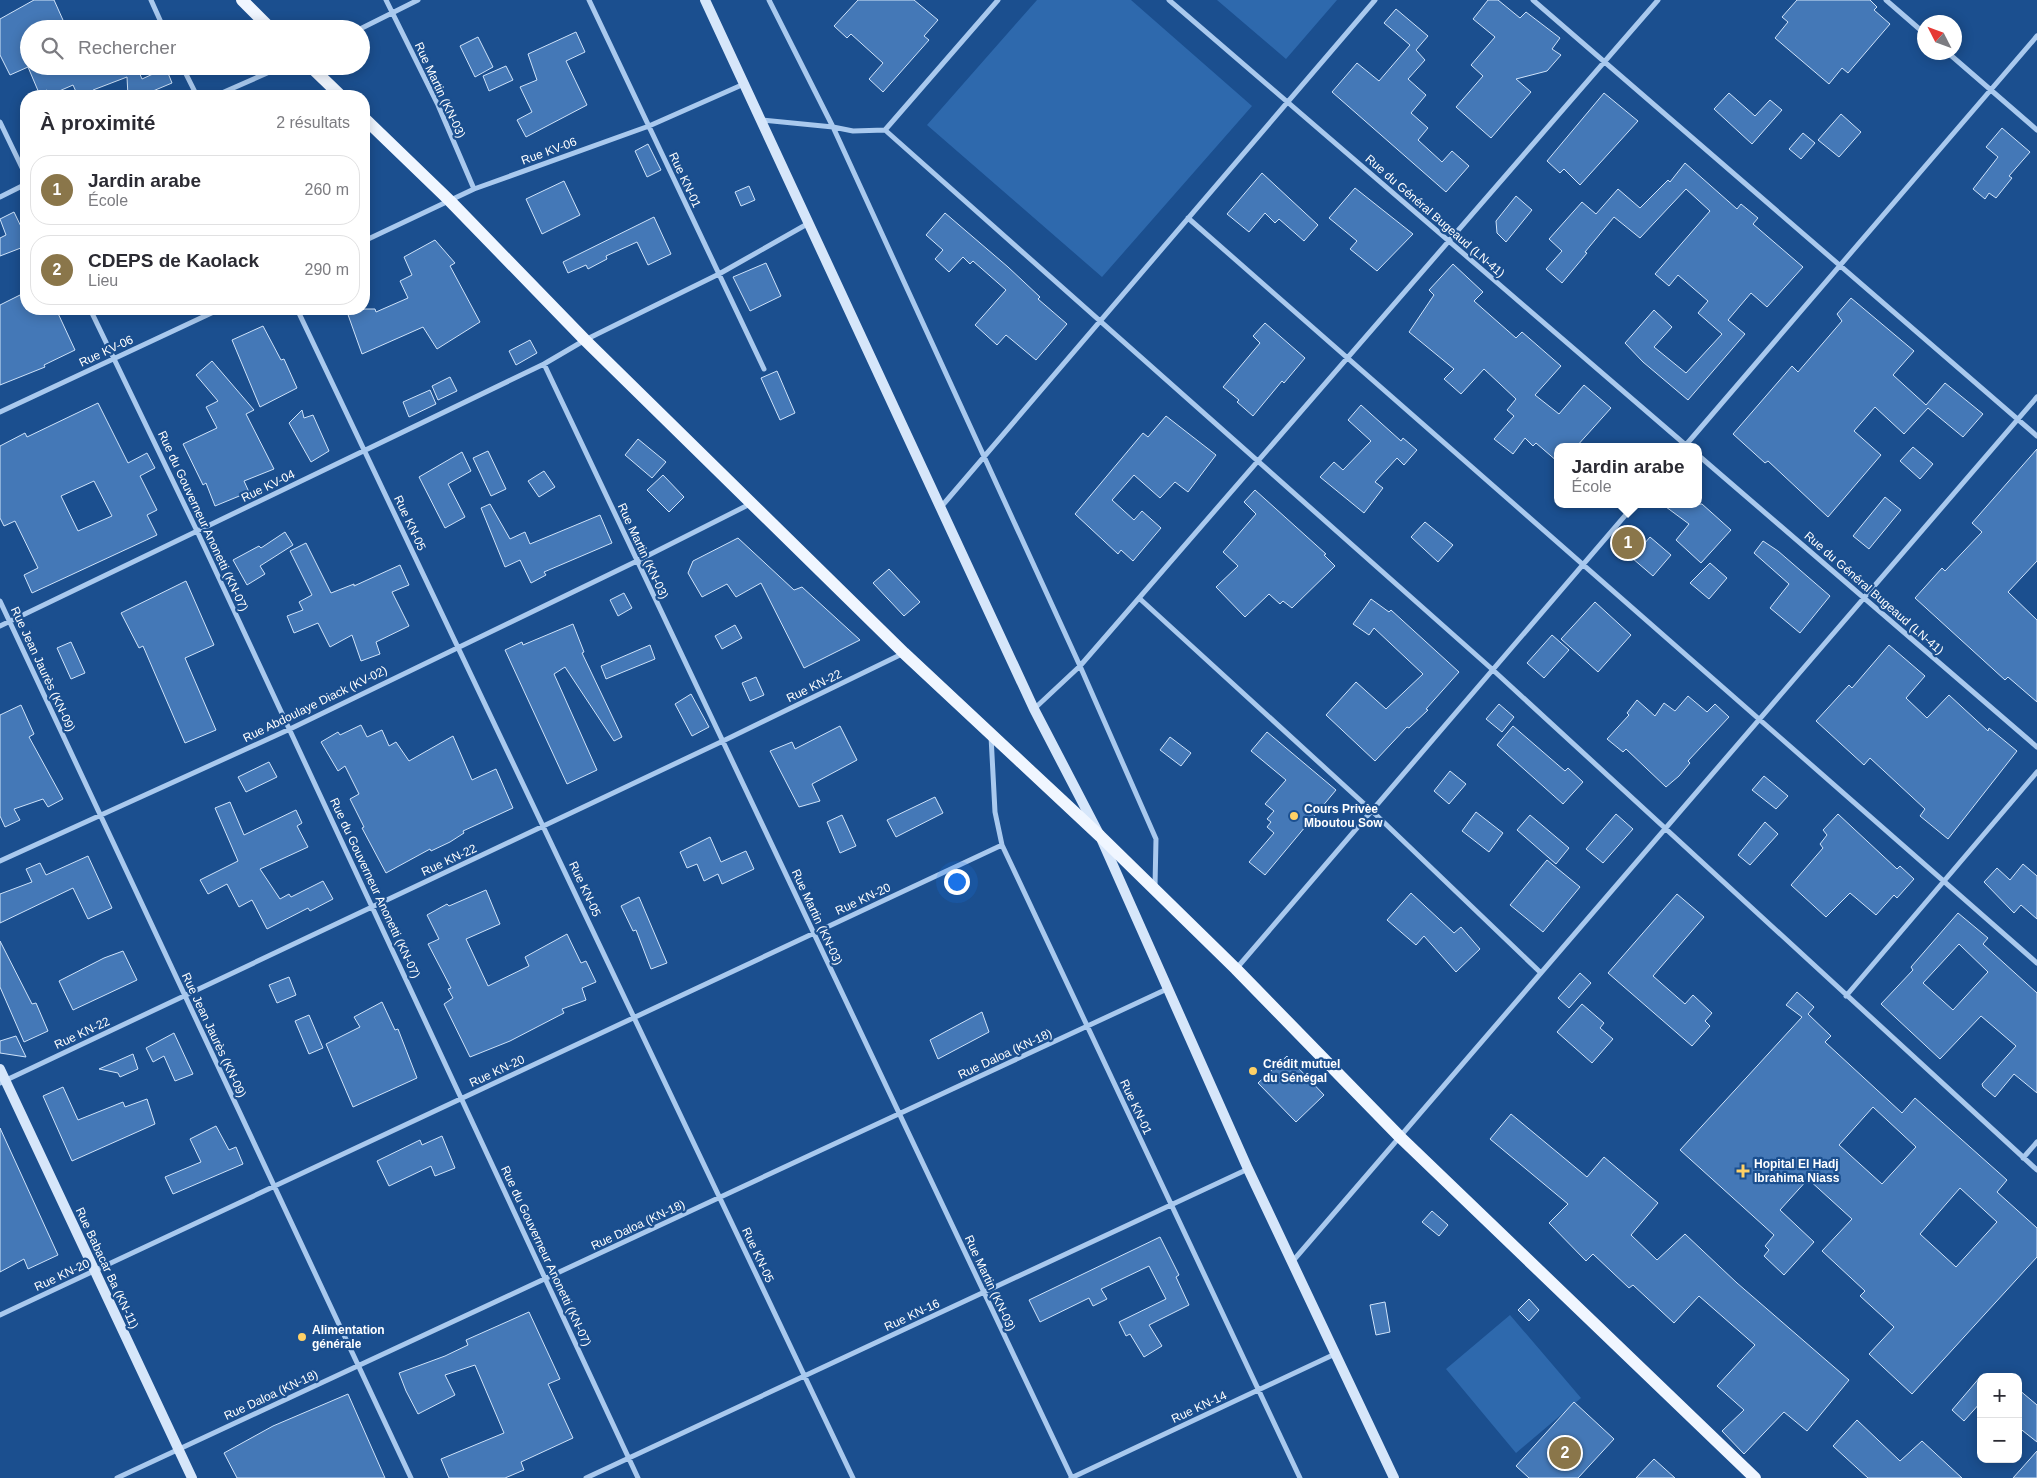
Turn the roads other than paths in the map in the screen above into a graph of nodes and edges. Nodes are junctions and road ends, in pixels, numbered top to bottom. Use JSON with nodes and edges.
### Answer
{"nodes":[{"id":1,"x":151,"y":0,"type":"edge"},
{"id":2,"x":242,"y":0,"type":"edge"},
{"id":3,"x":386,"y":0,"type":"edge"},
{"id":4,"x":418,"y":0,"type":"edge"},
{"id":5,"x":589,"y":0,"type":"edge"},
{"id":6,"x":705,"y":0,"type":"edge"},
{"id":7,"x":769,"y":0,"type":"edge"},
{"id":8,"x":998,"y":0,"type":"edge"},
{"id":9,"x":1170,"y":0,"type":"edge"},
{"id":10,"x":1375,"y":0,"type":"edge"},
{"id":11,"x":1533,"y":0,"type":"edge"},
{"id":12,"x":1658,"y":0,"type":"edge"},
{"id":13,"x":1886,"y":0,"type":"edge"},
{"id":14,"x":392,"y":13,"type":"junction"},
{"id":15,"x":160,"y":20,"type":"edge"},
{"id":16,"x":262,"y":20,"type":"edge"},
{"id":17,"x":370,"y":24,"type":"edge"},
{"id":18,"x":1917,"y":27,"type":"edge"},
{"id":19,"x":2037,"y":36,"type":"edge"},
{"id":20,"x":1956,"y":60,"type":"edge"},
{"id":21,"x":1604,"y":62,"type":"junction"},
{"id":22,"x":186,"y":75,"type":"edge"},
{"id":23,"x":262,"y":75,"type":"edge"},
{"id":24,"x":319,"y":75,"type":"edge"},
{"id":25,"x":744,"y":84,"type":"junction"},
{"id":26,"x":193,"y":90,"type":"edge"},
{"id":27,"x":228,"y":90,"type":"edge"},
{"id":28,"x":335,"y":90,"type":"edge"},
{"id":29,"x":1991,"y":90,"type":"junction"},
{"id":30,"x":1288,"y":102,"type":"junction"},
{"id":31,"x":760,"y":120,"type":"junction"},
{"id":32,"x":0,"y":122,"type":"edge"},
{"id":33,"x":370,"y":124,"type":"edge"},
{"id":34,"x":648,"y":126,"type":"junction"},
{"id":35,"x":833,"y":127,"type":"junction"},
{"id":36,"x":885,"y":130,"type":"junction"},
{"id":37,"x":2037,"y":130,"type":"edge"},
{"id":38,"x":20,"y":164,"type":"edge"},
{"id":39,"x":20,"y":187,"type":"edge"},
{"id":40,"x":474,"y":189,"type":"junction"},
{"id":41,"x":0,"y":197,"type":"edge"},
{"id":42,"x":450,"y":201,"type":"junction"},
{"id":43,"x":1188,"y":218,"type":"junction"},
{"id":44,"x":809,"y":223,"type":"junction"},
{"id":45,"x":370,"y":239,"type":"edge"},
{"id":46,"x":1449,"y":241,"type":"junction"},
{"id":47,"x":1840,"y":266,"type":"junction"},
{"id":48,"x":718,"y":274,"type":"junction"},
{"id":49,"x":93,"y":315,"type":"edge"},
{"id":50,"x":207,"y":315,"type":"edge"},
{"id":51,"x":301,"y":315,"type":"edge"},
{"id":52,"x":1100,"y":320,"type":"junction"},
{"id":53,"x":585,"y":340,"type":"junction"},
{"id":54,"x":114,"y":358,"type":"junction"},
{"id":55,"x":1348,"y":358,"type":"junction"},
{"id":56,"x":544,"y":364,"type":"junction"},
{"id":57,"x":764,"y":369,"type":"dead end"},
{"id":58,"x":2037,"y":397,"type":"edge"},
{"id":59,"x":0,"y":412,"type":"edge"},
{"id":60,"x":2018,"y":419,"type":"junction"},
{"id":61,"x":2037,"y":436,"type":"edge"},
{"id":62,"x":1683,"y":443,"type":"edge"},
{"id":63,"x":1689,"y":443,"type":"edge"},
{"id":64,"x":365,"y":451,"type":"junction"},
{"id":65,"x":983,"y":456,"type":"junction"},
{"id":66,"x":1702,"y":458,"type":"edge"},
{"id":67,"x":1258,"y":462,"type":"junction"},
{"id":68,"x":753,"y":502,"type":"junction"},
{"id":69,"x":941,"y":507,"type":"junction"},
{"id":70,"x":1632,"y":508,"type":"edge"},
{"id":71,"x":197,"y":531,"type":"junction"},
{"id":72,"x":637,"y":561,"type":"junction"},
{"id":73,"x":1583,"y":565,"type":"junction"},
{"id":74,"x":1140,"y":598,"type":"junction"},
{"id":75,"x":1864,"y":598,"type":"junction"},
{"id":76,"x":0,"y":601,"type":"edge"},
{"id":77,"x":10,"y":622,"type":"junction"},
{"id":78,"x":0,"y":626,"type":"edge"},
{"id":79,"x":458,"y":647,"type":"junction"},
{"id":80,"x":904,"y":652,"type":"junction"},
{"id":81,"x":1080,"y":666,"type":"junction"},
{"id":82,"x":1493,"y":670,"type":"junction"},
{"id":83,"x":1034,"y":709,"type":"junction"},
{"id":84,"x":1759,"y":719,"type":"junction"},
{"id":85,"x":290,"y":729,"type":"junction"},
{"id":86,"x":991,"y":735,"type":"junction"},
{"id":87,"x":723,"y":742,"type":"junction"},
{"id":88,"x":2037,"y":747,"type":"edge"},
{"id":89,"x":2037,"y":772,"type":"edge"},
{"id":90,"x":1372,"y":811,"type":"junction"},
{"id":91,"x":100,"y":814,"type":"junction"},
{"id":92,"x":544,"y":826,"type":"junction"},
{"id":93,"x":1664,"y":830,"type":"junction"},
{"id":94,"x":1100,"y":836,"type":"junction"},
{"id":95,"x":1002,"y":845,"type":"junction"},
{"id":96,"x":0,"y":861,"type":"edge"},
{"id":97,"x":1943,"y":881,"type":"junction"},
{"id":98,"x":1155,"y":892,"type":"junction"},
{"id":99,"x":372,"y":907,"type":"junction"},
{"id":100,"x":814,"y":934,"type":"junction"},
{"id":101,"x":2037,"y":963,"type":"edge"},
{"id":102,"x":1236,"y":969,"type":"junction"},
{"id":103,"x":1541,"y":973,"type":"junction"},
{"id":104,"x":1167,"y":989,"type":"junction"},
{"id":105,"x":185,"y":996,"type":"junction"},
{"id":106,"x":1846,"y":996,"type":"junction"},
{"id":107,"x":635,"y":1018,"type":"junction"},
{"id":108,"x":1087,"y":1026,"type":"junction"},
{"id":109,"x":0,"y":1069,"type":"edge"},
{"id":110,"x":3,"y":1082,"type":"edge"},
{"id":111,"x":462,"y":1099,"type":"junction"},
{"id":112,"x":899,"y":1114,"type":"junction"},
{"id":113,"x":1400,"y":1137,"type":"junction"},
{"id":114,"x":2037,"y":1142,"type":"edge"},
{"id":115,"x":2023,"y":1158,"type":"junction"},
{"id":116,"x":1248,"y":1169,"type":"junction"},
{"id":117,"x":2037,"y":1170,"type":"edge"},
{"id":118,"x":274,"y":1187,"type":"junction"},
{"id":119,"x":720,"y":1197,"type":"junction"},
{"id":120,"x":1171,"y":1205,"type":"junction"},
{"id":121,"x":1292,"y":1262,"type":"junction"},
{"id":122,"x":95,"y":1271,"type":"junction"},
{"id":123,"x":545,"y":1279,"type":"junction"},
{"id":124,"x":984,"y":1292,"type":"junction"},
{"id":125,"x":0,"y":1315,"type":"edge"},
{"id":126,"x":1336,"y":1354,"type":"junction"},
{"id":127,"x":358,"y":1366,"type":"junction"},
{"id":128,"x":805,"y":1376,"type":"junction"},
{"id":129,"x":1259,"y":1390,"type":"junction"},
{"id":130,"x":179,"y":1449,"type":"junction"},
{"id":131,"x":629,"y":1458,"type":"junction"},
{"id":132,"x":117,"y":1478,"type":"edge"},
{"id":133,"x":192,"y":1478,"type":"edge"},
{"id":134,"x":411,"y":1478,"type":"edge"},
{"id":135,"x":586,"y":1478,"type":"edge"},
{"id":136,"x":638,"y":1478,"type":"edge"},
{"id":137,"x":853,"y":1478,"type":"edge"},
{"id":138,"x":1072,"y":1478,"type":"edge"},
{"id":139,"x":1300,"y":1478,"type":"edge"},
{"id":140,"x":1394,"y":1478,"type":"edge"},
{"id":141,"x":1755,"y":1478,"type":"edge"}],
"edges":[{"from":1,"to":15,"type":"street"},
{"from":2,"to":16,"type":"main road"},
{"from":3,"to":14,"type":"street","name":"Rue Martin (KN-03)"},
{"from":4,"to":14,"type":"street"},
{"from":5,"to":34,"type":"street","name":"Rue KN-01"},
{"from":6,"to":25,"type":"street"},
{"from":7,"to":35,"type":"street"},
{"from":8,"to":36,"type":"street"},
{"from":9,"to":30,"type":"street","name":"Rue du Général Bugeaud (LN-41)"},
{"from":10,"to":30,"type":"street"},
{"from":11,"to":21,"type":"street"},
{"from":12,"to":21,"type":"street"},
{"from":13,"to":18,"type":"street"},
{"from":14,"to":17,"type":"street"},
{"from":14,"to":40,"type":"street","name":"Rue Martin (KN-03)"},
{"from":19,"to":29,"type":"street"},
{"from":20,"to":29,"type":"street"},
{"from":21,"to":46,"type":"street"},
{"from":21,"to":47,"type":"street"},
{"from":22,"to":26,"type":"street"},
{"from":23,"to":27,"type":"street"},
{"from":24,"to":28,"type":"main road"},
{"from":25,"to":31,"type":"street"},
{"from":25,"to":34,"type":"street","name":"Rue KV-06"},
{"from":29,"to":37,"type":"street"},
{"from":29,"to":47,"type":"street"},
{"from":30,"to":43,"type":"street"},
{"from":30,"to":46,"type":"street","name":"Rue du Général Bugeaud (LN-41)"},
{"from":31,"to":35,"type":"street"},
{"from":31,"to":44,"type":"street"},
{"from":32,"to":38,"type":"street"},
{"from":33,"to":42,"type":"main road"},
{"from":34,"to":40,"type":"street","name":"Rue KV-06"},
{"from":34,"to":48,"type":"street","name":"Rue KN-01"},
{"from":35,"to":36,"type":"street"},
{"from":35,"to":65,"type":"street"},
{"from":36,"to":52,"type":"street"},
{"from":39,"to":41,"type":"street"},
{"from":40,"to":42,"type":"street","name":"Rue KV-06"},
{"from":42,"to":45,"type":"street","name":"Rue KV-06"},
{"from":42,"to":53,"type":"main road"},
{"from":43,"to":52,"type":"street"},
{"from":43,"to":55,"type":"street"},
{"from":44,"to":48,"type":"street","name":"Rue KV-04"},
{"from":44,"to":69,"type":"street"},
{"from":46,"to":55,"type":"street"},
{"from":46,"to":62,"type":"street","name":"Rue du Général Bugeaud (LN-41)"},
{"from":47,"to":60,"type":"street"},
{"from":47,"to":63,"type":"street"},
{"from":48,"to":53,"type":"street","name":"Rue KV-04"},
{"from":48,"to":57,"type":"street","name":"Rue KN-01"},
{"from":49,"to":54,"type":"street","name":"Rue du Gouverneur Anonetti (KN-07)"},
{"from":50,"to":54,"type":"street","name":"Rue KV-06"},
{"from":51,"to":64,"type":"street","name":"Rue KN-05"},
{"from":52,"to":65,"type":"street"},
{"from":52,"to":67,"type":"street"},
{"from":53,"to":56,"type":"street","name":"Rue KV-04"},
{"from":53,"to":68,"type":"main road"},
{"from":54,"to":59,"type":"street","name":"Rue KV-06"},
{"from":54,"to":71,"type":"street","name":"Rue du Gouverneur Anonetti (KN-07)"},
{"from":55,"to":67,"type":"street"},
{"from":55,"to":73,"type":"street"},
{"from":56,"to":64,"type":"street","name":"Rue KV-04"},
{"from":56,"to":72,"type":"street","name":"Rue Martin (KN-03)"},
{"from":58,"to":60,"type":"street"},
{"from":60,"to":61,"type":"street"},
{"from":60,"to":75,"type":"street"},
{"from":64,"to":71,"type":"street","name":"Rue KV-04"},
{"from":64,"to":79,"type":"street","name":"Rue KN-05"},
{"from":65,"to":69,"type":"street"},
{"from":65,"to":81,"type":"street"},
{"from":66,"to":75,"type":"street","name":"Rue du Général Bugeaud (LN-41)"},
{"from":67,"to":74,"type":"street"},
{"from":67,"to":82,"type":"street"},
{"from":68,"to":72,"type":"street","name":"Rue Abdoulaye Diack (KV-02)"},
{"from":68,"to":80,"type":"main road"},
{"from":69,"to":83,"type":"street"},
{"from":70,"to":73,"type":"street"},
{"from":71,"to":77,"type":"street","name":"Rue KV-04"},
{"from":71,"to":85,"type":"street","name":"Rue du Gouverneur Anonetti (KN-07)"},
{"from":72,"to":79,"type":"street","name":"Rue Abdoulaye Diack (KV-02)"},
{"from":72,"to":87,"type":"street","name":"Rue Martin (KN-03)"},
{"from":73,"to":82,"type":"street"},
{"from":73,"to":84,"type":"street"},
{"from":74,"to":81,"type":"street"},
{"from":74,"to":90,"type":"street"},
{"from":75,"to":84,"type":"street"},
{"from":75,"to":88,"type":"street","name":"Rue du Général Bugeaud (LN-41)"},
{"from":76,"to":77,"type":"street","name":"Rue Jean Jaurès (KN-09)"},
{"from":77,"to":78,"type":"street","name":"Rue KV-04"},
{"from":77,"to":91,"type":"street","name":"Rue Jean Jaurès (KN-09)"},
{"from":79,"to":85,"type":"street","name":"Rue Abdoulaye Diack (KV-02)"},
{"from":79,"to":92,"type":"street","name":"Rue KN-05"},
{"from":80,"to":86,"type":"main road"},
{"from":80,"to":87,"type":"street","name":"Rue KN-22"},
{"from":81,"to":83,"type":"street"},
{"from":81,"to":98,"type":"street"},
{"from":82,"to":90,"type":"street"},
{"from":82,"to":93,"type":"street"},
{"from":83,"to":94,"type":"street"},
{"from":84,"to":93,"type":"street"},
{"from":84,"to":97,"type":"street"},
{"from":85,"to":91,"type":"street","name":"Rue Abdoulaye Diack (KV-02)"},
{"from":85,"to":99,"type":"street","name":"Rue du Gouverneur Anonetti (KN-07)"},
{"from":86,"to":94,"type":"main road"},
{"from":86,"to":95,"type":"street","name":"Rue KN-01"},
{"from":87,"to":92,"type":"street","name":"Rue KN-22"},
{"from":87,"to":100,"type":"street","name":"Rue Martin (KN-03)"},
{"from":89,"to":97,"type":"street"},
{"from":90,"to":102,"type":"street"},
{"from":90,"to":103,"type":"street"},
{"from":91,"to":96,"type":"street","name":"Rue Abdoulaye Diack (KV-02)"},
{"from":91,"to":105,"type":"street","name":"Rue Jean Jaurès (KN-09)"},
{"from":92,"to":99,"type":"street","name":"Rue KN-22"},
{"from":92,"to":107,"type":"street","name":"Rue KN-05"},
{"from":93,"to":103,"type":"street"},
{"from":93,"to":106,"type":"street"},
{"from":94,"to":98,"type":"main road"},
{"from":94,"to":104,"type":"street"},
{"from":95,"to":100,"type":"street","name":"Rue KN-20"},
{"from":95,"to":108,"type":"street","name":"Rue KN-01"},
{"from":97,"to":101,"type":"street"},
{"from":97,"to":106,"type":"street"},
{"from":98,"to":102,"type":"main road"},
{"from":99,"to":105,"type":"street","name":"Rue KN-22"},
{"from":99,"to":111,"type":"street","name":"Rue du Gouverneur Anonetti (KN-07)"},
{"from":100,"to":107,"type":"street","name":"Rue KN-20"},
{"from":100,"to":112,"type":"street","name":"Rue Martin (KN-03)"},
{"from":102,"to":113,"type":"main road"},
{"from":103,"to":113,"type":"street"},
{"from":104,"to":108,"type":"street","name":"Rue Daloa (KN-18)"},
{"from":104,"to":116,"type":"street"},
{"from":105,"to":110,"type":"street","name":"Rue KN-22"},
{"from":105,"to":118,"type":"street","name":"Rue Jean Jaurès (KN-09)"},
{"from":106,"to":115,"type":"street"},
{"from":107,"to":111,"type":"street","name":"Rue KN-20"},
{"from":107,"to":119,"type":"street","name":"Rue KN-05"},
{"from":108,"to":112,"type":"street","name":"Rue Daloa (KN-18)"},
{"from":108,"to":120,"type":"street","name":"Rue KN-01"},
{"from":109,"to":110,"type":"street","name":"Rue Babacar Ba (KN-11)"},
{"from":110,"to":122,"type":"street","name":"Rue Babacar Ba (KN-11)"},
{"from":111,"to":118,"type":"street","name":"Rue KN-20"},
{"from":111,"to":123,"type":"street","name":"Rue du Gouverneur Anonetti (KN-07)"},
{"from":112,"to":119,"type":"street","name":"Rue Daloa (KN-18)"},
{"from":112,"to":124,"type":"street","name":"Rue Martin (KN-03)"},
{"from":113,"to":121,"type":"street"},
{"from":113,"to":141,"type":"main road"},
{"from":114,"to":115,"type":"street"},
{"from":115,"to":117,"type":"street"},
{"from":116,"to":120,"type":"street","name":"Rue KN-16"},
{"from":116,"to":121,"type":"street"},
{"from":118,"to":122,"type":"street","name":"Rue KN-20"},
{"from":118,"to":127,"type":"street","name":"Rue Jean Jaurès (KN-09)"},
{"from":119,"to":123,"type":"street","name":"Rue Daloa (KN-18)"},
{"from":119,"to":128,"type":"street","name":"Rue KN-05"},
{"from":120,"to":124,"type":"street","name":"Rue KN-16"},
{"from":120,"to":129,"type":"street","name":"Rue KN-01"},
{"from":121,"to":126,"type":"street"},
{"from":122,"to":125,"type":"street","name":"Rue KN-20"},
{"from":122,"to":130,"type":"street","name":"Rue Babacar Ba (KN-11)"},
{"from":123,"to":127,"type":"street","name":"Rue Daloa (KN-18)"},
{"from":123,"to":131,"type":"street","name":"Rue du Gouverneur Anonetti (KN-07)"},
{"from":124,"to":128,"type":"street","name":"Rue KN-16"},
{"from":124,"to":138,"type":"street","name":"Rue Martin (KN-03)"},
{"from":126,"to":129,"type":"street","name":"Rue KN-14"},
{"from":126,"to":140,"type":"street"},
{"from":127,"to":130,"type":"street","name":"Rue Daloa (KN-18)"},
{"from":127,"to":134,"type":"street","name":"Rue Jean Jaurès (KN-09)"},
{"from":128,"to":131,"type":"street","name":"Rue KN-16"},
{"from":128,"to":137,"type":"street","name":"Rue KN-05"},
{"from":129,"to":138,"type":"street","name":"Rue KN-14"},
{"from":129,"to":139,"type":"street","name":"Rue KN-01"},
{"from":130,"to":132,"type":"street","name":"Rue Daloa (KN-18)"},
{"from":130,"to":133,"type":"street","name":"Rue Babacar Ba (KN-11)"},
{"from":131,"to":135,"type":"street","name":"Rue KN-16"},
{"from":131,"to":136,"type":"street","name":"Rue du Gouverneur Anonetti (KN-07)"}]}
